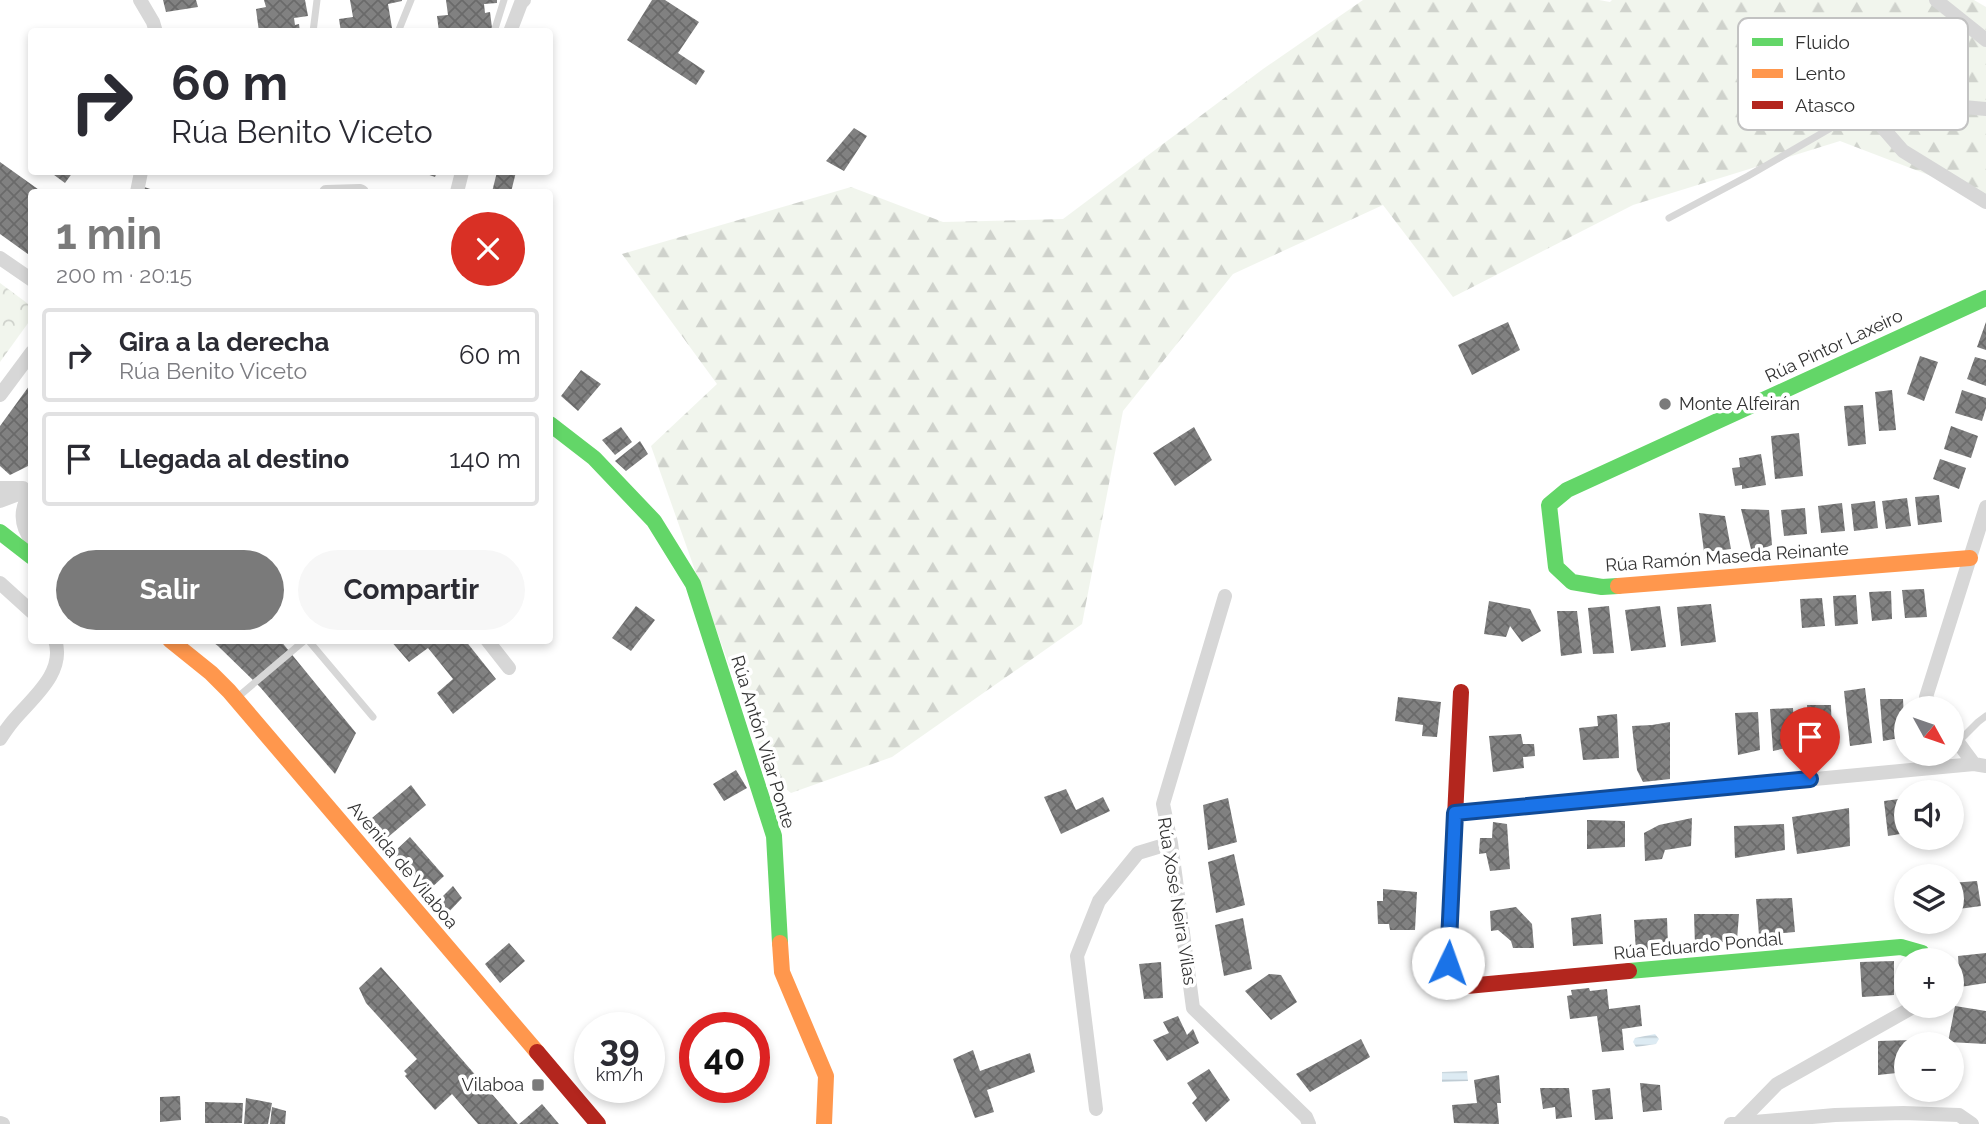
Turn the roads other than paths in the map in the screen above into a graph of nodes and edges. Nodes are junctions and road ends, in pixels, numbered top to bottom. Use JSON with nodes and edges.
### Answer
{"nodes":[{"id":1,"x":140,"y":0,"type":"edge"},
{"id":2,"x":317,"y":0,"type":"edge"},
{"id":3,"x":411,"y":0,"type":"edge"},
{"id":4,"x":504,"y":0,"type":"edge"},
{"id":5,"x":524,"y":0,"type":"edge"},
{"id":6,"x":1936,"y":0,"type":"edge"},
{"id":7,"x":1958,"y":18,"type":"edge"},
{"id":8,"x":1968,"y":26,"type":"edge"},
{"id":9,"x":155,"y":28,"type":"edge"},
{"id":10,"x":314,"y":28,"type":"edge"},
{"id":11,"x":400,"y":28,"type":"edge"},
{"id":12,"x":495,"y":28,"type":"edge"},
{"id":13,"x":511,"y":28,"type":"edge"},
{"id":14,"x":1986,"y":40,"type":"edge"},
{"id":15,"x":1968,"y":107,"type":"edge"},
{"id":16,"x":1986,"y":109,"type":"edge"},
{"id":17,"x":1827,"y":130,"type":"edge"},
{"id":18,"x":1885,"y":130,"type":"edge"},
{"id":19,"x":1986,"y":202,"type":"edge"},
{"id":20,"x":1669,"y":219,"type":"dead end"},
{"id":21,"x":0,"y":258,"type":"edge"},
{"id":22,"x":28,"y":277,"type":"edge"},
{"id":23,"x":1986,"y":298,"type":"edge"},
{"id":24,"x":28,"y":357,"type":"edge"},
{"id":25,"x":0,"y":395,"type":"edge"},
{"id":26,"x":553,"y":426,"type":"edge"},
{"id":27,"x":0,"y":488,"type":"edge"},
{"id":28,"x":28,"y":490,"type":"edge"},
{"id":29,"x":28,"y":491,"type":"edge"},
{"id":30,"x":28,"y":496,"type":"edge"},
{"id":31,"x":0,"y":501,"type":"edge"},
{"id":32,"x":1549,"y":505,"type":"joint"},
{"id":33,"x":1986,"y":508,"type":"edge"},
{"id":34,"x":0,"y":531,"type":"edge"},
{"id":35,"x":28,"y":536,"type":"edge"},
{"id":36,"x":0,"y":549,"type":"edge"},
{"id":37,"x":28,"y":554,"type":"edge"},
{"id":38,"x":1970,"y":558,"type":"junction"},
{"id":39,"x":28,"y":560,"type":"edge"},
{"id":40,"x":0,"y":583,"type":"edge"},
{"id":41,"x":1225,"y":596,"type":"dead end"},
{"id":42,"x":28,"y":608,"type":"edge"},
{"id":43,"x":56,"y":644,"type":"edge"},
{"id":44,"x":175,"y":644,"type":"edge"},
{"id":45,"x":301,"y":644,"type":"edge"},
{"id":46,"x":309,"y":644,"type":"edge"},
{"id":47,"x":490,"y":644,"type":"edge"},
{"id":48,"x":509,"y":668,"type":"dead end"},
{"id":49,"x":1461,"y":692,"type":"dead end"},
{"id":50,"x":1926,"y":696,"type":"edge"},
{"id":51,"x":236,"y":699,"type":"junction"},
{"id":52,"x":1986,"y":716,"type":"edge"},
{"id":53,"x":373,"y":717,"type":"dead end"},
{"id":54,"x":1964,"y":731,"type":"edge"},
{"id":55,"x":0,"y":739,"type":"edge"},
{"id":56,"x":1964,"y":747,"type":"edge"},
{"id":57,"x":1980,"y":765,"type":"edge"},
{"id":58,"x":1455,"y":813,"type":"junction"},
{"id":59,"x":1171,"y":843,"type":"junction"},
{"id":60,"x":1904,"y":948,"type":"edge"},
{"id":61,"x":1894,"y":1018,"type":"edge"},
{"id":62,"x":1096,"y":1109,"type":"dead end"},
{"id":63,"x":1739,"y":1123,"type":"edge"},
{"id":64,"x":598,"y":1124,"type":"edge"},
{"id":65,"x":824,"y":1124,"type":"edge"},
{"id":66,"x":1309,"y":1124,"type":"edge"},
{"id":67,"x":1731,"y":1124,"type":"edge"},
{"id":68,"x":1972,"y":1124,"type":"edge"}],
"edges":[{"from":1,"to":9,"type":"street"},
{"from":2,"to":10,"type":"lane"},
{"from":3,"to":11,"type":"lane"},
{"from":4,"to":12,"type":"lane"},
{"from":5,"to":13,"type":"street"},
{"from":6,"to":7,"type":"street"},
{"from":8,"to":14,"type":"street"},
{"from":15,"to":16,"type":"street"},
{"from":17,"to":20,"type":"lane"},
{"from":18,"to":19,"type":"street"},
{"from":21,"to":22,"type":"street"},
{"from":23,"to":32,"type":"main road","name":"Rúa Pintor Laxeiro"},
{"from":24,"to":25,"type":"street"},
{"from":26,"to":65,"type":"main road","name":"Rúa Antón Vilar Ponte"},
{"from":27,"to":28,"type":"street"},
{"from":29,"to":31,"type":"street"},
{"from":30,"to":35,"type":"street"},
{"from":32,"to":38,"type":"main road","name":"Rúa Ramón Maseda Reinante"},
{"from":33,"to":38,"type":"street"},
{"from":34,"to":37,"type":"main road"},
{"from":36,"to":39,"type":"main road"},
{"from":38,"to":50,"type":"street"},
{"from":40,"to":42,"type":"street"},
{"from":41,"to":59,"type":"street","name":"Rúa Xosé Neira Vilas"},
{"from":43,"to":55,"type":"street"},
{"from":44,"to":51,"type":"main road","name":"Avenida de Vilaboa"},
{"from":45,"to":51,"type":"lane"},
{"from":46,"to":53,"type":"lane"},
{"from":47,"to":48,"type":"street"},
{"from":49,"to":58,"type":"main road"},
{"from":51,"to":64,"type":"main road","name":"Avenida de Vilaboa"},
{"from":52,"to":54,"type":"lane"},
{"from":56,"to":57,"type":"street"},
{"from":57,"to":58,"type":"street"},
{"from":58,"to":60,"type":"main road","name":"Rúa Eduardo Pondal"},
{"from":59,"to":62,"type":"street"},
{"from":59,"to":66,"type":"street","name":"Rúa Xosé Neira Vilas"},
{"from":61,"to":63,"type":"street"},
{"from":63,"to":67,"type":"street"},
{"from":63,"to":68,"type":"street"}]}
